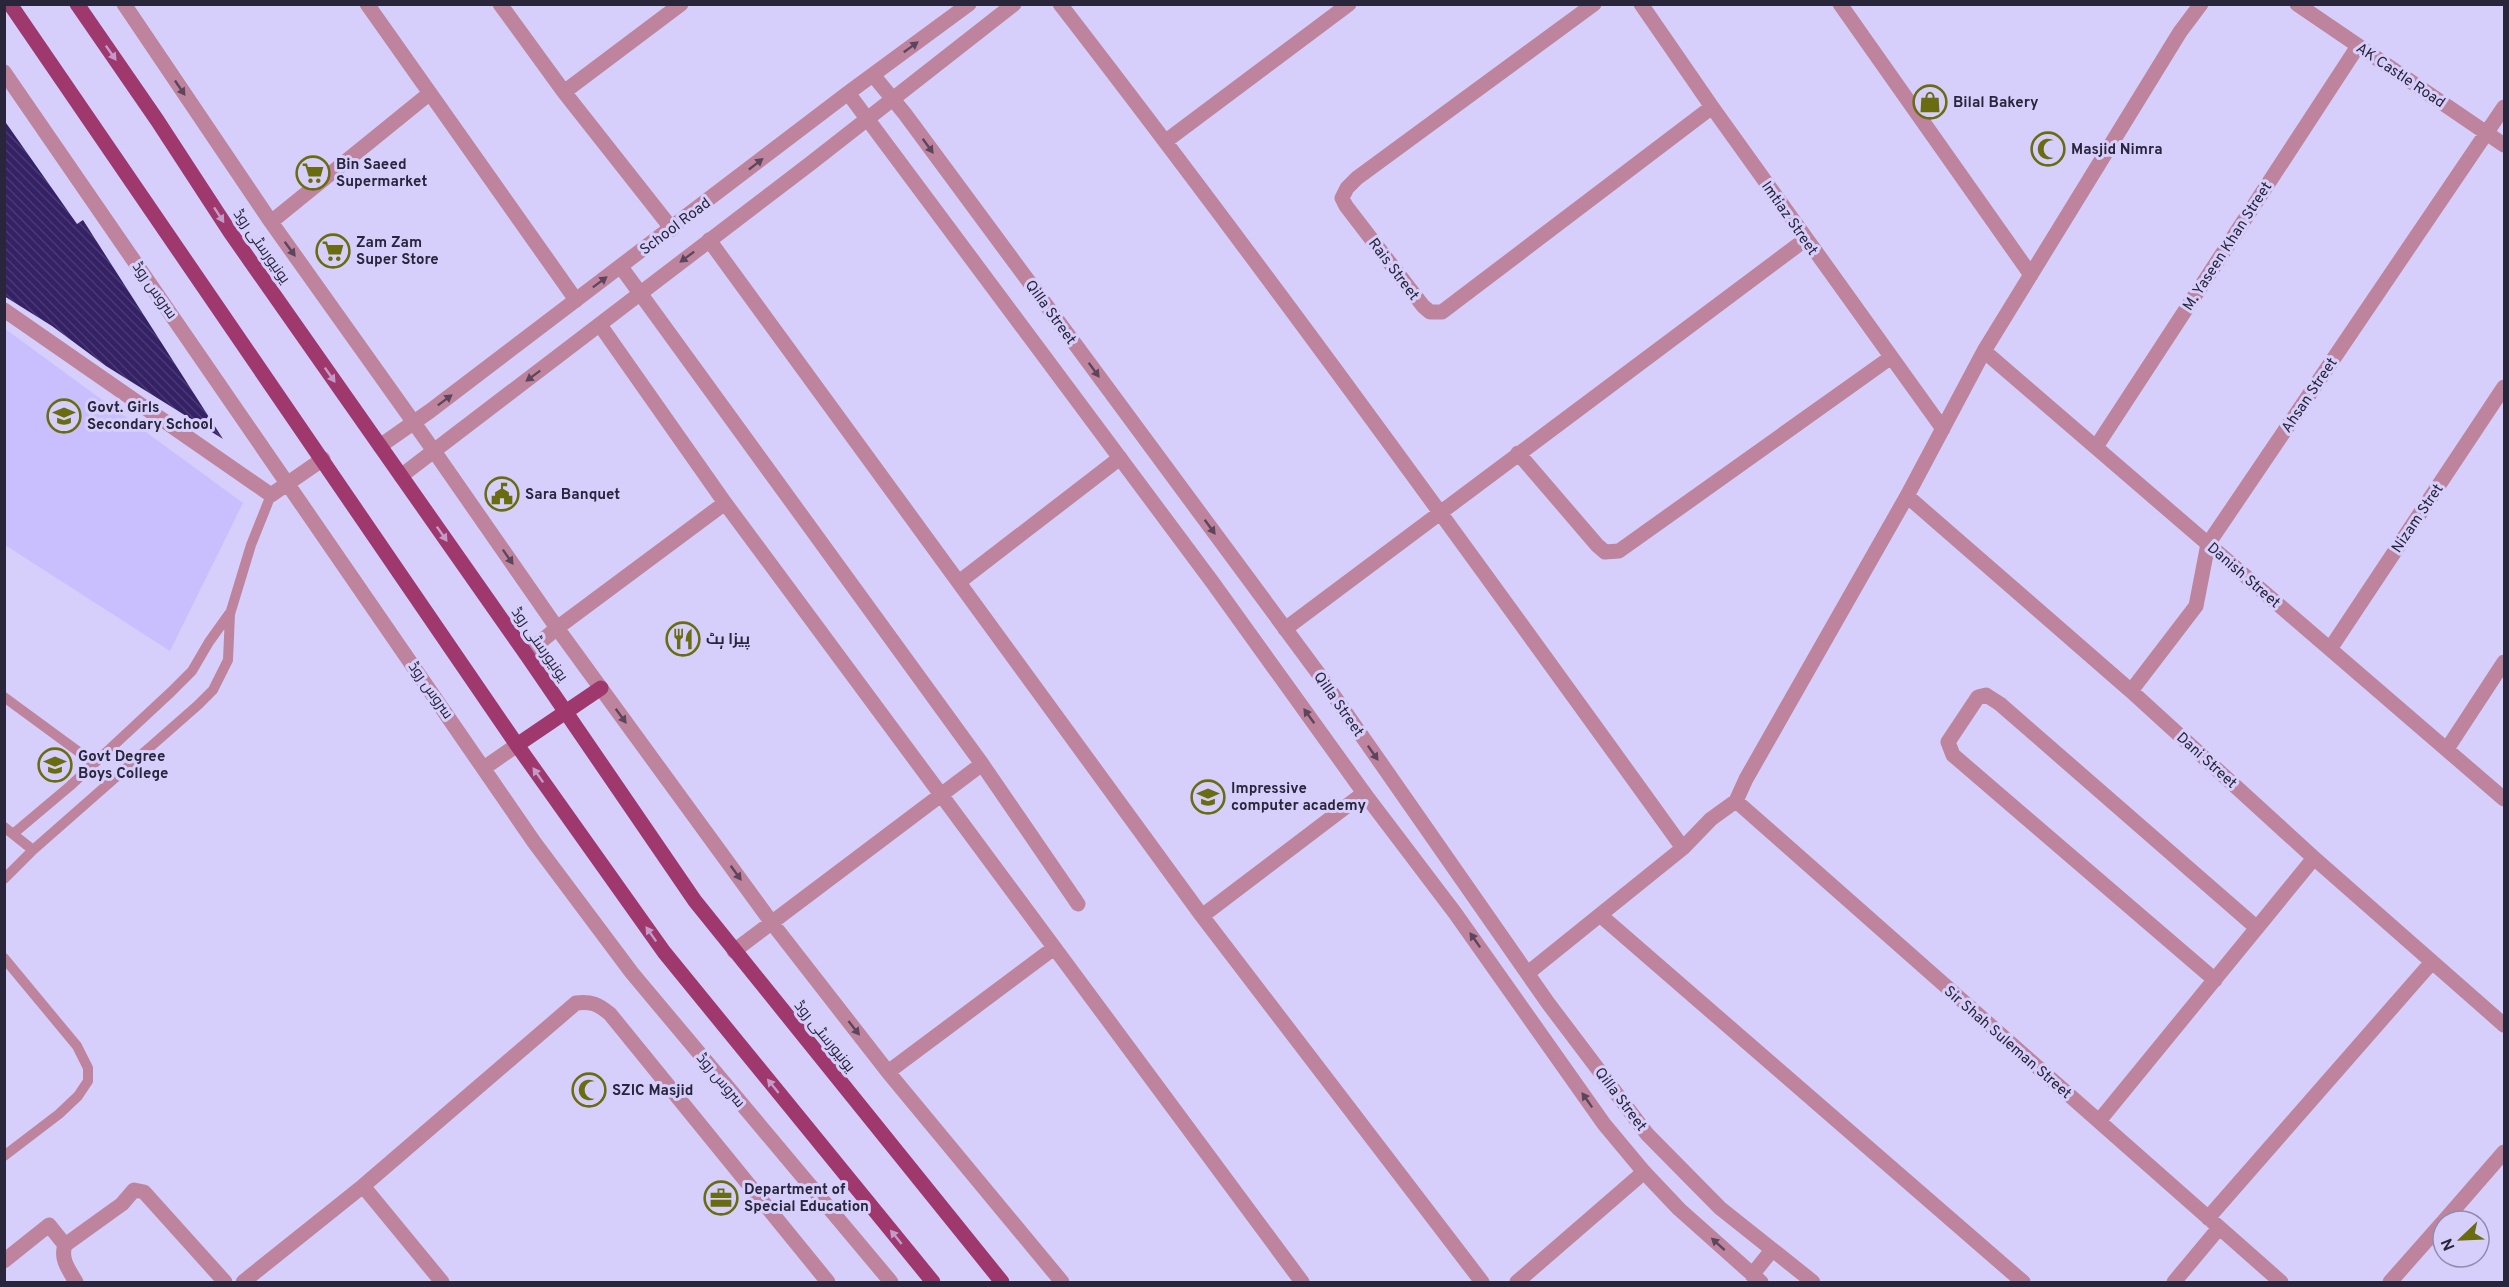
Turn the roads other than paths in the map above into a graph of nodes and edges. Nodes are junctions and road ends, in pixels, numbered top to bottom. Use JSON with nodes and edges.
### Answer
{"nodes":[{"id":1,"x":10,"y":4,"type":"edge"},
{"id":2,"x":77,"y":4,"type":"edge"},
{"id":3,"x":124,"y":4,"type":"edge"},
{"id":4,"x":367,"y":4,"type":"edge"},
{"id":5,"x":500,"y":4,"type":"edge"},
{"id":6,"x":681,"y":4,"type":"edge"},
{"id":7,"x":969,"y":4,"type":"edge"},
{"id":8,"x":1014,"y":4,"type":"edge"},
{"id":9,"x":1060,"y":4,"type":"edge"},
{"id":10,"x":1349,"y":4,"type":"edge"},
{"id":11,"x":1594,"y":4,"type":"edge"},
{"id":12,"x":1641,"y":4,"type":"edge"},
{"id":13,"x":1840,"y":4,"type":"edge"},
{"id":14,"x":2201,"y":4,"type":"edge"},
{"id":15,"x":2297,"y":4,"type":"edge"},
{"id":16,"x":2358,"y":46,"type":"junction"},
{"id":17,"x":873,"y":75,"type":"junction"},
{"id":18,"x":6,"y":80,"type":"edge"},
{"id":19,"x":564,"y":92,"type":"junction"},
{"id":20,"x":430,"y":93,"type":"junction"},
{"id":21,"x":848,"y":93,"type":"junction"},
{"id":22,"x":892,"y":99,"type":"junction"},
{"id":23,"x":1712,"y":107,"type":"junction"},
{"id":24,"x":2505,"y":107,"type":"edge"},
{"id":25,"x":867,"y":119,"type":"junction"},
{"id":26,"x":2486,"y":132,"type":"junction"},
{"id":27,"x":1166,"y":141,"type":"junction"},
{"id":28,"x":2505,"y":145,"type":"edge"},
{"id":29,"x":270,"y":222,"type":"junction"},
{"id":30,"x":672,"y":229,"type":"junction"},
{"id":31,"x":1806,"y":239,"type":"junction"},
{"id":32,"x":710,"y":240,"type":"junction"},
{"id":33,"x":621,"y":267,"type":"junction"},
{"id":34,"x":2031,"y":275,"type":"junction"},
{"id":35,"x":640,"y":293,"type":"junction"},
{"id":36,"x":576,"y":300,"type":"junction"},
{"id":37,"x":4,"y":310,"type":"edge"},
{"id":38,"x":600,"y":326,"type":"junction"},
{"id":39,"x":1984,"y":351,"type":"junction"},
{"id":40,"x":1890,"y":358,"type":"junction"},
{"id":41,"x":2505,"y":387,"type":"edge"},
{"id":42,"x":414,"y":423,"type":"junction"},
{"id":43,"x":1942,"y":429,"type":"junction"},
{"id":44,"x":380,"y":446,"type":"junction"},
{"id":45,"x":2096,"y":447,"type":"junction"},
{"id":46,"x":434,"y":451,"type":"junction"},
{"id":47,"x":1518,"y":453,"type":"junction"},
{"id":48,"x":1120,"y":458,"type":"junction"},
{"id":49,"x":323,"y":459,"type":"junction"},
{"id":50,"x":401,"y":476,"type":"junction"},
{"id":51,"x":289,"y":484,"type":"junction"},
{"id":52,"x":271,"y":495,"type":"junction"},
{"id":53,"x":1907,"y":496,"type":"junction"},
{"id":54,"x":725,"y":503,"type":"junction"},
{"id":55,"x":1440,"y":512,"type":"junction"},
{"id":56,"x":2208,"y":544,"type":"junction"},
{"id":57,"x":959,"y":582,"type":"junction"},
{"id":58,"x":230,"y":614,"type":"junction"},
{"id":59,"x":557,"y":628,"type":"junction"},
{"id":60,"x":1285,"y":629,"type":"junction"},
{"id":61,"x":2330,"y":649,"type":"junction"},
{"id":62,"x":526,"y":654,"type":"junction"},
{"id":63,"x":2505,"y":662,"type":"edge"},
{"id":64,"x":601,"y":688,"type":"junction"},
{"id":65,"x":2132,"y":691,"type":"junction"},
{"id":66,"x":4,"y":697,"type":"edge"},
{"id":67,"x":566,"y":712,"type":"junction"},
{"id":68,"x":517,"y":745,"type":"junction"},
{"id":69,"x":2447,"y":749,"type":"junction"},
{"id":70,"x":94,"y":763,"type":"junction"},
{"id":71,"x":982,"y":764,"type":"junction"},
{"id":72,"x":484,"y":768,"type":"junction"},
{"id":73,"x":1364,"y":793,"type":"junction"},
{"id":74,"x":942,"y":794,"type":"junction"},
{"id":75,"x":2505,"y":799,"type":"edge"},
{"id":76,"x":1736,"y":801,"type":"junction"},
{"id":77,"x":9,"y":831,"type":"edge"},
{"id":78,"x":1683,"y":848,"type":"junction"},
{"id":79,"x":33,"y":850,"type":"junction"},
{"id":80,"x":2314,"y":858,"type":"junction"},
{"id":81,"x":4,"y":879,"type":"edge"},
{"id":82,"x":1078,"y":904,"type":"dead end"},
{"id":83,"x":1600,"y":915,"type":"junction"},
{"id":84,"x":1203,"y":916,"type":"junction"},
{"id":85,"x":772,"y":923,"type":"junction"},
{"id":86,"x":2257,"y":928,"type":"junction"},
{"id":87,"x":1054,"y":948,"type":"junction"},
{"id":88,"x":734,"y":951,"type":"junction"},
{"id":89,"x":4,"y":958,"type":"edge"},
{"id":90,"x":2432,"y":962,"type":"junction"},
{"id":91,"x":1528,"y":974,"type":"junction"},
{"id":92,"x":2215,"y":980,"type":"junction"},
{"id":93,"x":2505,"y":1025,"type":"edge"},
{"id":94,"x":888,"y":1072,"type":"junction"},
{"id":95,"x":2099,"y":1121,"type":"junction"},
{"id":96,"x":2505,"y":1152,"type":"edge"},
{"id":97,"x":4,"y":1155,"type":"edge"},
{"id":98,"x":1644,"y":1172,"type":"junction"},
{"id":99,"x":363,"y":1186,"type":"junction"},
{"id":100,"x":2454,"y":1209,"type":"edge"},
{"id":101,"x":2214,"y":1223,"type":"junction"},
{"id":102,"x":2431,"y":1235,"type":"edge"},
{"id":103,"x":65,"y":1245,"type":"junction"},
{"id":104,"x":1772,"y":1250,"type":"junction"},
{"id":105,"x":4,"y":1261,"type":"edge"},
{"id":106,"x":1757,"y":1279,"type":"edge"},
{"id":107,"x":76,"y":1282,"type":"edge"},
{"id":108,"x":225,"y":1282,"type":"edge"},
{"id":109,"x":243,"y":1282,"type":"edge"},
{"id":110,"x":442,"y":1282,"type":"edge"},
{"id":111,"x":828,"y":1282,"type":"edge"},
{"id":112,"x":891,"y":1282,"type":"edge"},
{"id":113,"x":933,"y":1282,"type":"edge"},
{"id":114,"x":1002,"y":1282,"type":"edge"},
{"id":115,"x":1062,"y":1282,"type":"edge"},
{"id":116,"x":1302,"y":1282,"type":"edge"},
{"id":117,"x":1482,"y":1282,"type":"edge"},
{"id":118,"x":1517,"y":1282,"type":"edge"},
{"id":119,"x":1813,"y":1282,"type":"edge"},
{"id":120,"x":2023,"y":1282,"type":"edge"},
{"id":121,"x":2174,"y":1282,"type":"edge"},
{"id":122,"x":2281,"y":1282,"type":"edge"},
{"id":123,"x":2390,"y":1282,"type":"edge"}],
"edges":[{"from":1,"to":49,"type":"main road"},
{"from":2,"to":44,"type":"main road","name":"یونیورسٹی روڈ","one_way":true},
{"from":3,"to":29,"type":"street","one_way":true},
{"from":4,"to":20,"type":"street"},
{"from":5,"to":19,"type":"street"},
{"from":6,"to":19,"type":"street"},
{"from":17,"to":7,"type":"street","name":"School Road","one_way":true},
{"from":8,"to":22,"type":"street"},
{"from":9,"to":27,"type":"street"},
{"from":10,"to":27,"type":"street"},
{"from":11,"to":23,"type":"street","name":"Rais Street"},
{"from":12,"to":23,"type":"street","name":"Imtiaz Street"},
{"from":13,"to":34,"type":"street"},
{"from":14,"to":34,"type":"street"},
{"from":15,"to":16,"type":"street","name":"AK Castle Road"},
{"from":16,"to":26,"type":"street","name":"AK Castle Road"},
{"from":16,"to":45,"type":"street","name":"M. Yaseen Khan Street"},
{"from":17,"to":21,"type":"street","name":"School Road"},
{"from":17,"to":22,"type":"street","name":"Qilla Street"},
{"from":18,"to":51,"type":"street","name":"سروس روڈ"},
{"from":19,"to":30,"type":"street"},
{"from":20,"to":29,"type":"street"},
{"from":20,"to":36,"type":"street"},
{"from":21,"to":25,"type":"street","name":"Qilla Street"},
{"from":30,"to":21,"type":"street","name":"School Road","one_way":true},
{"from":22,"to":25,"type":"street"},
{"from":22,"to":60,"type":"street","name":"Qilla Street","one_way":true},
{"from":23,"to":31,"type":"street","name":"Imtiaz Street"},
{"from":24,"to":26,"type":"street","name":"Ahsan Street"},
{"from":25,"to":32,"type":"street"},
{"from":25,"to":48,"type":"street","name":"Qilla Street"},
{"from":26,"to":28,"type":"street","name":"AK Castle Road"},
{"from":26,"to":56,"type":"street","name":"Ahsan Street"},
{"from":27,"to":55,"type":"street"},
{"from":29,"to":42,"type":"street","one_way":true},
{"from":30,"to":33,"type":"street","name":"School Road"},
{"from":31,"to":40,"type":"street","name":"Imtiaz Street"},
{"from":31,"to":47,"type":"street"},
{"from":32,"to":35,"type":"street","one_way":true},
{"from":32,"to":57,"type":"street"},
{"from":33,"to":35,"type":"street"},
{"from":36,"to":33,"type":"street","name":"School Road","one_way":true},
{"from":34,"to":39,"type":"street"},
{"from":35,"to":38,"type":"street"},
{"from":35,"to":71,"type":"street"},
{"from":42,"to":36,"type":"street","name":"School Road","one_way":true},
{"from":37,"to":52,"type":"street"},
{"from":38,"to":46,"type":"street","one_way":true},
{"from":38,"to":54,"type":"street"},
{"from":39,"to":43,"type":"street"},
{"from":39,"to":45,"type":"street","name":"Danish Street"},
{"from":40,"to":43,"type":"street","name":"Imtiaz Street"},
{"from":40,"to":47,"type":"street"},
{"from":41,"to":61,"type":"street","name":"Nizam Stret"},
{"from":42,"to":44,"type":"street","name":"School Road"},
{"from":42,"to":46,"type":"street"},
{"from":43,"to":53,"type":"street"},
{"from":44,"to":50,"type":"main road","name":"یونیورسٹی روڈ"},
{"from":45,"to":56,"type":"street","name":"Danish Street"},
{"from":46,"to":50,"type":"street"},
{"from":46,"to":59,"type":"street","one_way":true},
{"from":47,"to":55,"type":"street"},
{"from":48,"to":57,"type":"street"},
{"from":73,"to":48,"type":"street","name":"Qilla Street","one_way":true},
{"from":49,"to":51,"type":"street"},
{"from":49,"to":68,"type":"main road"},
{"from":50,"to":62,"type":"main road","name":"یونیورسٹی روڈ","one_way":true},
{"from":51,"to":52,"type":"street"},
{"from":51,"to":72,"type":"street","name":"سروس روڈ"},
{"from":52,"to":58,"type":"lane"},
{"from":53,"to":65,"type":"street","name":"Dani Street"},
{"from":53,"to":76,"type":"street"},
{"from":54,"to":59,"type":"street"},
{"from":54,"to":74,"type":"street"},
{"from":55,"to":60,"type":"street"},
{"from":55,"to":78,"type":"street"},
{"from":56,"to":61,"type":"street","name":"Danish Street"},
{"from":56,"to":65,"type":"street","name":"Ahsan Street"},
{"from":57,"to":84,"type":"street"},
{"from":58,"to":70,"type":"lane"},
{"from":58,"to":79,"type":"lane"},
{"from":59,"to":62,"type":"street"},
{"from":59,"to":64,"type":"street"},
{"from":60,"to":91,"type":"street","name":"Qilla Street","one_way":true},
{"from":61,"to":69,"type":"street","name":"Danish Street"},
{"from":62,"to":67,"type":"main road","name":"یونیورسٹی روڈ"},
{"from":63,"to":69,"type":"street"},
{"from":64,"to":67,"type":"main road"},
{"from":64,"to":85,"type":"street","one_way":true},
{"from":65,"to":80,"type":"street","name":"Dani Street"},
{"from":66,"to":70,"type":"lane"},
{"from":67,"to":68,"type":"main road"},
{"from":67,"to":88,"type":"main road","name":"یونیورسٹی روڈ"},
{"from":68,"to":72,"type":"street"},
{"from":113,"to":68,"type":"main road","one_way":true},
{"from":69,"to":75,"type":"street","name":"Danish Street"},
{"from":70,"to":77,"type":"lane"},
{"from":71,"to":74,"type":"street"},
{"from":71,"to":82,"type":"street"},
{"from":72,"to":112,"type":"street","name":"سروس روڈ"},
{"from":73,"to":84,"type":"street"},
{"from":98,"to":73,"type":"street","name":"Qilla Street","one_way":true},
{"from":74,"to":85,"type":"street"},
{"from":74,"to":87,"type":"street"},
{"from":76,"to":78,"type":"street"},
{"from":76,"to":95,"type":"street","name":"Sir Shah Suleman Street"},
{"from":77,"to":79,"type":"lane"},
{"from":78,"to":83,"type":"street"},
{"from":79,"to":81,"type":"lane"},
{"from":80,"to":86,"type":"street"},
{"from":80,"to":90,"type":"street","name":"Dani Street"},
{"from":83,"to":91,"type":"street"},
{"from":83,"to":120,"type":"street"},
{"from":84,"to":117,"type":"street"},
{"from":85,"to":88,"type":"street"},
{"from":85,"to":94,"type":"street","one_way":true},
{"from":86,"to":92,"type":"street"},
{"from":86,"to":92,"type":"street"},
{"from":87,"to":94,"type":"street"},
{"from":87,"to":116,"type":"street"},
{"from":88,"to":114,"type":"main road","name":"یونیورسٹی روڈ"},
{"from":89,"to":97,"type":"lane"},
{"from":90,"to":93,"type":"street","name":"Dani Street"},
{"from":90,"to":101,"type":"street"},
{"from":91,"to":104,"type":"street","name":"Qilla Street"},
{"from":92,"to":95,"type":"street"},
{"from":94,"to":115,"type":"street"},
{"from":95,"to":101,"type":"street","name":"Sir Shah Suleman Street"},
{"from":96,"to":100,"type":"street"},
{"from":106,"to":98,"type":"street","name":"Qilla Street","one_way":true},
{"from":98,"to":118,"type":"street"},
{"from":99,"to":109,"type":"street"},
{"from":99,"to":110,"type":"street"},
{"from":99,"to":111,"type":"street"},
{"from":101,"to":121,"type":"street"},
{"from":101,"to":122,"type":"street","name":"Sir Shah Suleman Street"},
{"from":102,"to":123,"type":"street"},
{"from":103,"to":105,"type":"street"},
{"from":103,"to":107,"type":"street"},
{"from":103,"to":108,"type":"street"},
{"from":104,"to":106,"type":"street"},
{"from":104,"to":119,"type":"street","name":"Qilla Street"}]}
